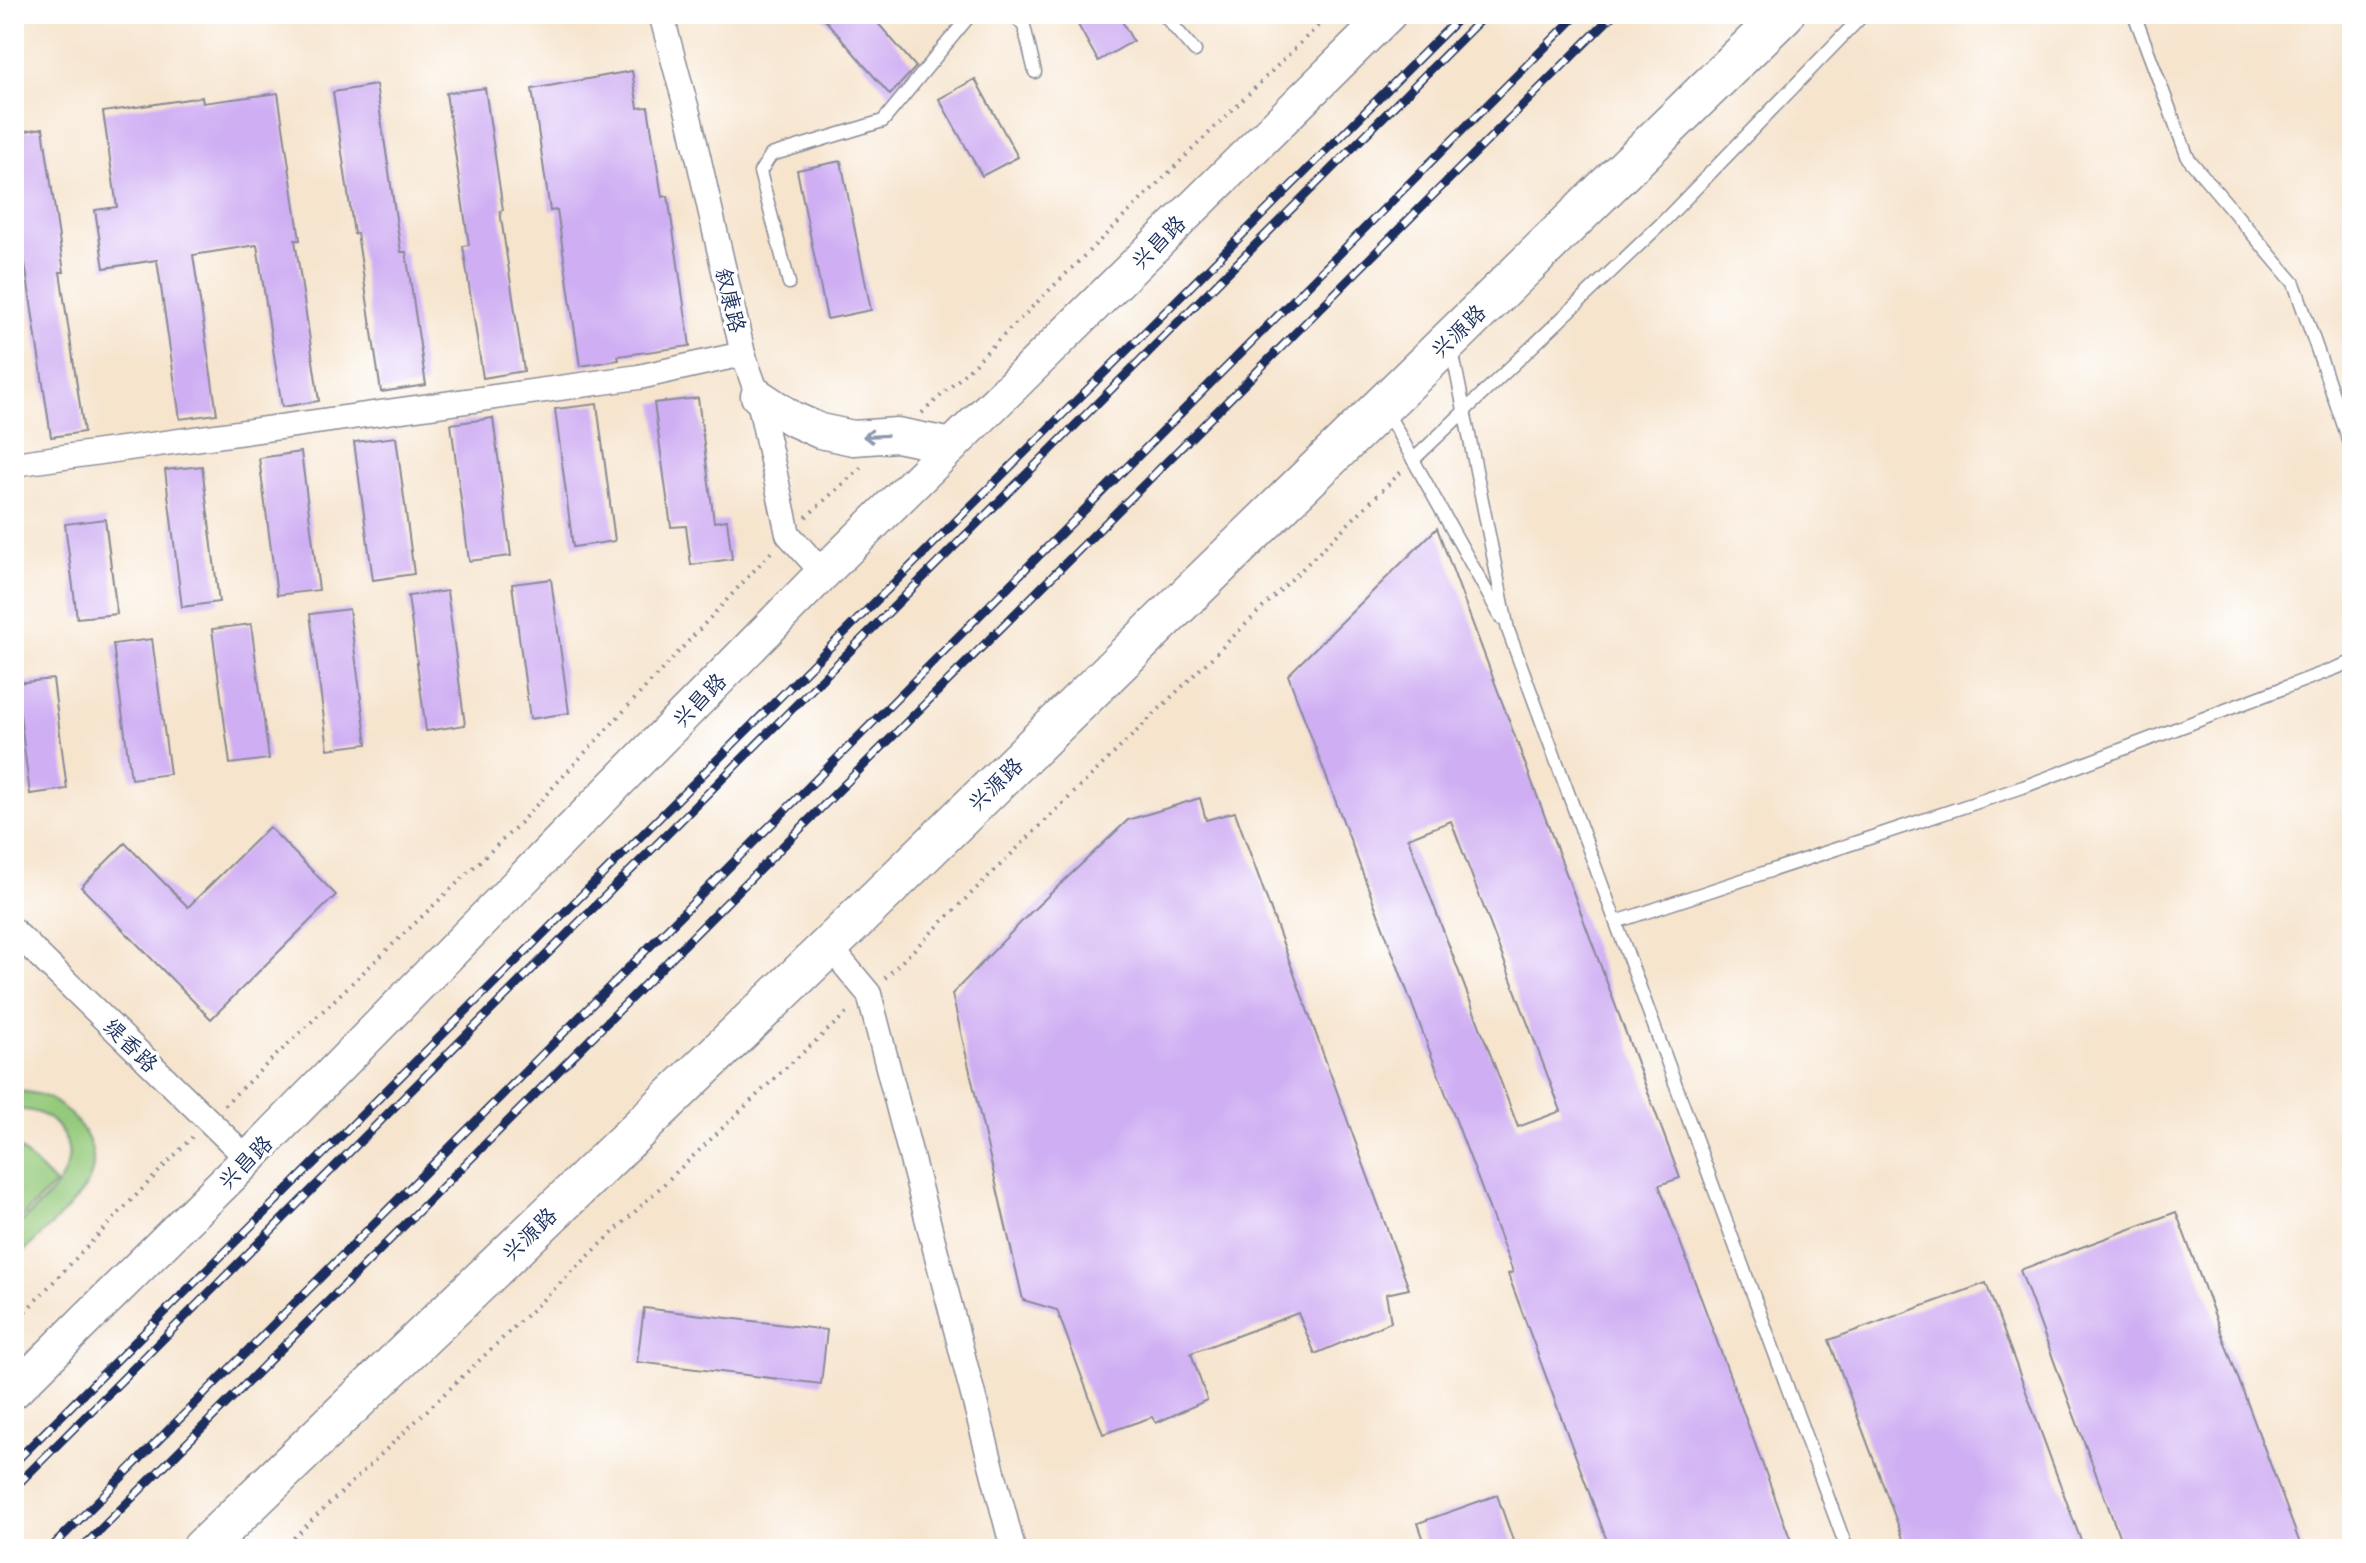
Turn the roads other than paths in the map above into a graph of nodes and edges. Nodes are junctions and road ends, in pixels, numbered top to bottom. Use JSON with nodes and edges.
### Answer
{"nodes":[{"id":1,"x":661,"y":14,"type":"edge"},
{"id":2,"x":971,"y":14,"type":"edge"},
{"id":3,"x":1012,"y":14,"type":"edge"},
{"id":4,"x":1163,"y":14,"type":"edge"},
{"id":5,"x":1389,"y":14,"type":"edge"},
{"id":6,"x":1784,"y":14,"type":"edge"},
{"id":7,"x":1864,"y":14,"type":"edge"},
{"id":8,"x":2134,"y":14,"type":"edge"},
{"id":9,"x":1195,"y":51,"type":"dead end"},
{"id":10,"x":1035,"y":72,"type":"dead end"},
{"id":11,"x":789,"y":283,"type":"dead end"},
{"id":12,"x":1450,"y":339,"type":"junction"},
{"id":13,"x":743,"y":354,"type":"junction"},
{"id":14,"x":758,"y":396,"type":"junction"},
{"id":15,"x":1382,"y":405,"type":"junction"},
{"id":16,"x":1465,"y":410,"type":"junction"},
{"id":17,"x":952,"y":446,"type":"junction"},
{"id":18,"x":2352,"y":449,"type":"edge"},
{"id":19,"x":1413,"y":460,"type":"junction"},
{"id":20,"x":14,"y":464,"type":"edge"},
{"id":21,"x":823,"y":573,"type":"junction"},
{"id":22,"x":1508,"y":630,"type":"junction"},
{"id":23,"x":2352,"y":662,"type":"edge"},
{"id":24,"x":1616,"y":922,"type":"junction"},
{"id":25,"x":14,"y":931,"type":"edge"},
{"id":26,"x":829,"y":946,"type":"junction"},
{"id":27,"x":248,"y":1159,"type":"junction"},
{"id":28,"x":14,"y":1391,"type":"edge"},
{"id":29,"x":202,"y":1549,"type":"edge"},
{"id":30,"x":1013,"y":1549,"type":"edge"},
{"id":31,"x":1847,"y":1549,"type":"edge"}],
"edges":[{"from":1,"to":13,"type":"street","name":"叙康路"},
{"from":2,"to":11,"type":"lane"},
{"from":3,"to":10,"type":"lane"},
{"from":4,"to":9,"type":"lane"},
{"from":5,"to":17,"type":"main road","name":"兴昌路"},
{"from":6,"to":12,"type":"main road","name":"兴源路"},
{"from":7,"to":16,"type":"lane"},
{"from":8,"to":18,"type":"lane"},
{"from":12,"to":15,"type":"main road","name":"兴源路"},
{"from":12,"to":16,"type":"lane"},
{"from":13,"to":14,"type":"street","name":"叙康路"},
{"from":13,"to":20,"type":"street"},
{"from":17,"to":14,"type":"main road","one_way":true},
{"from":14,"to":21,"type":"street","name":"叙康路"},
{"from":15,"to":19,"type":"lane"},
{"from":15,"to":26,"type":"main road","name":"兴源路"},
{"from":16,"to":19,"type":"lane"},
{"from":16,"to":22,"type":"lane"},
{"from":17,"to":21,"type":"main road","name":"兴昌路"},
{"from":19,"to":22,"type":"lane"},
{"from":21,"to":27,"type":"main road","name":"兴昌路"},
{"from":22,"to":24,"type":"lane"},
{"from":23,"to":24,"type":"lane"},
{"from":24,"to":31,"type":"lane"},
{"from":25,"to":27,"type":"street","name":"缇香路"},
{"from":26,"to":29,"type":"main road","name":"兴源路"},
{"from":26,"to":30,"type":"street"},
{"from":27,"to":28,"type":"main road","name":"兴昌路"}]}
